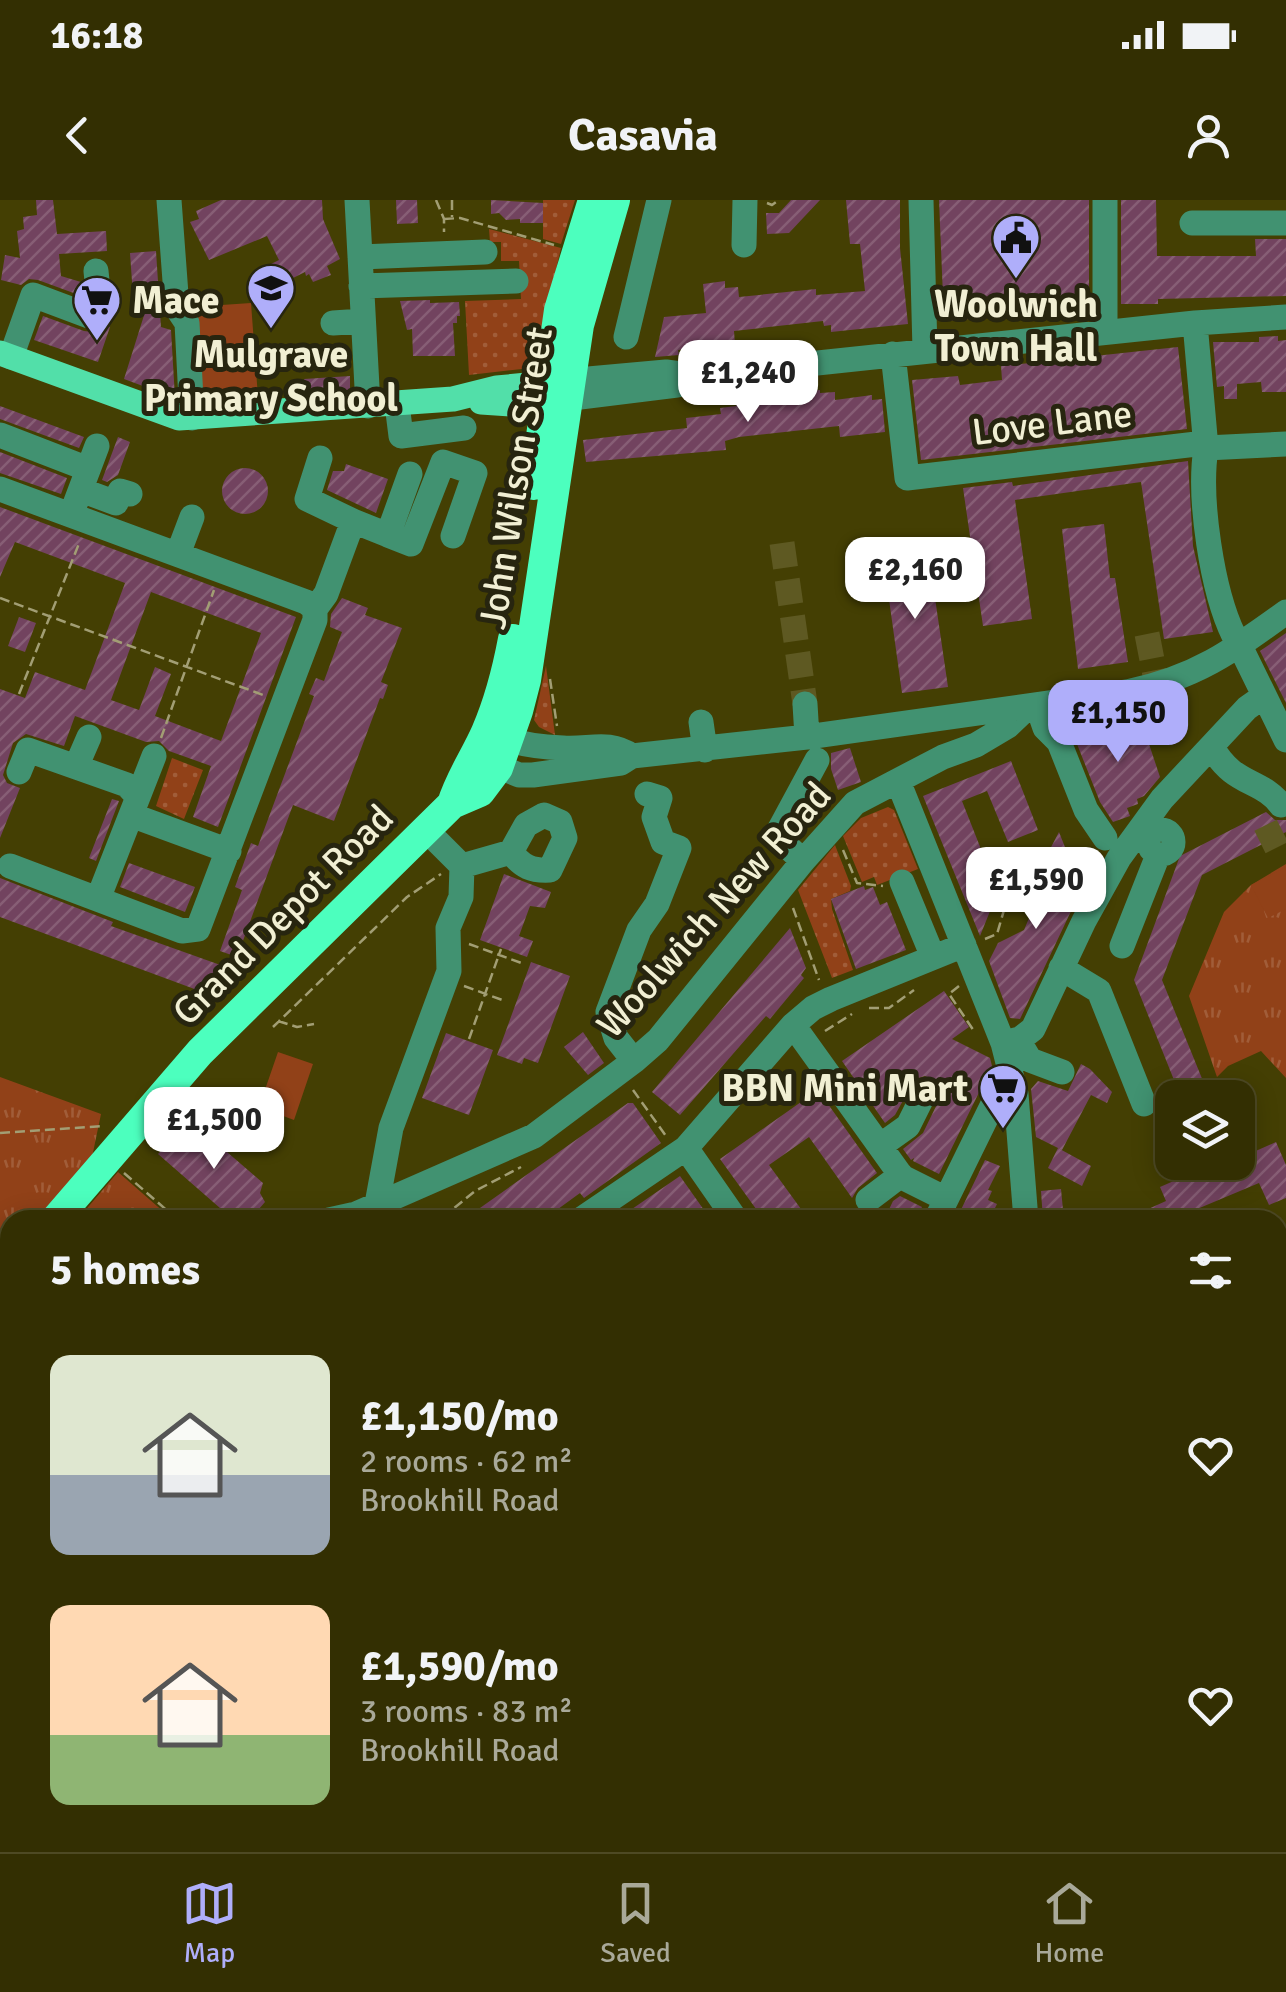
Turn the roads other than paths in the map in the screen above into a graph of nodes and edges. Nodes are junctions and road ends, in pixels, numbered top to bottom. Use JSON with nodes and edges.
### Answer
{"nodes":[{"id":1,"x":169,"y":200,"type":"edge"},
{"id":2,"x":356,"y":200,"type":"edge"},
{"id":3,"x":593,"y":200,"type":"edge"},
{"id":4,"x":616,"y":200,"type":"edge"},
{"id":5,"x":631,"y":200,"type":"edge"},
{"id":6,"x":744,"y":200,"type":"edge"},
{"id":7,"x":921,"y":200,"type":"edge"},
{"id":8,"x":1104,"y":200,"type":"edge"},
{"id":9,"x":658,"y":204,"type":"edge"},
{"id":10,"x":1192,"y":223,"type":"dead end"},
{"id":11,"x":1286,"y":223,"type":"edge"},
{"id":12,"x":744,"y":245,"type":"dead end"},
{"id":13,"x":484,"y":252,"type":"dead end"},
{"id":14,"x":360,"y":257,"type":"junction"},
{"id":15,"x":96,"y":270,"type":"dead end"},
{"id":16,"x":516,"y":281,"type":"dead end"},
{"id":17,"x":361,"y":286,"type":"junction"},
{"id":18,"x":1286,"y":317,"type":"edge"},
{"id":19,"x":363,"y":321,"type":"junction"},
{"id":20,"x":333,"y":323,"type":"dead end"},
{"id":21,"x":1195,"y":323,"type":"junction"},
{"id":22,"x":1105,"y":332,"type":"junction"},
{"id":23,"x":626,"y":337,"type":"dead end"},
{"id":24,"x":925,"y":350,"type":"junction"},
{"id":25,"x":893,"y":354,"type":"junction"},
{"id":26,"x":5,"y":355,"type":"edge"},
{"id":27,"x":558,"y":391,"type":"junction"},
{"id":28,"x":396,"y":404,"type":"junction"},
{"id":29,"x":368,"y":406,"type":"junction"},
{"id":30,"x":192,"y":418,"type":"junction"},
{"id":31,"x":464,"y":428,"type":"dead end"},
{"id":32,"x":0,"y":436,"type":"edge"},
{"id":33,"x":1286,"y":444,"type":"edge"},
{"id":34,"x":1205,"y":450,"type":"junction"},
{"id":35,"x":1286,"y":456,"type":"edge"},
{"id":36,"x":320,"y":458,"type":"dead end"},
{"id":37,"x":89,"y":468,"type":"junction"},
{"id":38,"x":410,"y":474,"type":"dead end"},
{"id":39,"x":0,"y":489,"type":"edge"},
{"id":40,"x":130,"y":494,"type":"dead end"},
{"id":41,"x":192,"y":517,"type":"dead end"},
{"id":42,"x":79,"y":518,"type":"junction"},
{"id":43,"x":353,"y":521,"type":"junction"},
{"id":44,"x":388,"y":536,"type":"junction"},
{"id":45,"x":453,"y":536,"type":"dead end"},
{"id":46,"x":178,"y":554,"type":"junction"},
{"id":47,"x":1286,"y":603,"type":"edge"},
{"id":48,"x":314,"y":609,"type":"junction"},
{"id":49,"x":1286,"y":612,"type":"edge"},
{"id":50,"x":1237,"y":641,"type":"junction"},
{"id":51,"x":1264,"y":696,"type":"junction"},
{"id":52,"x":805,"y":704,"type":"tunnel mouth"},
{"id":53,"x":1033,"y":706,"type":"junction"},
{"id":54,"x":951,"y":717,"type":"junction"},
{"id":55,"x":702,"y":722,"type":"dead end"},
{"id":56,"x":88,"y":736,"type":"dead end"},
{"id":57,"x":1286,"y":740,"type":"edge"},
{"id":58,"x":1212,"y":747,"type":"junction"},
{"id":59,"x":492,"y":749,"type":"junction"},
{"id":60,"x":812,"y":749,"type":"junction"},
{"id":61,"x":705,"y":750,"type":"junction"},
{"id":62,"x":154,"y":756,"type":"road end"},
{"id":63,"x":944,"y":757,"type":"junction"},
{"id":64,"x":76,"y":767,"type":"junction"},
{"id":65,"x":19,"y":772,"type":"dead end"},
{"id":66,"x":898,"y":781,"type":"junction"},
{"id":67,"x":647,"y":794,"type":"dead end"},
{"id":68,"x":1280,"y":805,"type":"dead end"},
{"id":69,"x":134,"y":806,"type":"junction"},
{"id":70,"x":426,"y":830,"type":"junction"},
{"id":71,"x":1104,"y":838,"type":"dead end"},
{"id":72,"x":1150,"y":839,"type":"junction"},
{"id":73,"x":229,"y":851,"type":"junction"},
{"id":74,"x":511,"y":852,"type":"dead end"},
{"id":75,"x":804,"y":861,"type":"junction"},
{"id":76,"x":460,"y":864,"type":"junction"},
{"id":77,"x":10,"y":866,"type":"dead end"},
{"id":78,"x":896,"y":882,"type":"road end"},
{"id":79,"x":98,"y":899,"type":"junction"},
{"id":80,"x":965,"y":946,"type":"junction"},
{"id":81,"x":1122,"y":946,"type":"dead end"},
{"id":82,"x":933,"y":958,"type":"junction"},
{"id":83,"x":1061,"y":968,"type":"junction"},
{"id":84,"x":798,"y":1032,"type":"junction"},
{"id":85,"x":1010,"y":1042,"type":"junction"},
{"id":86,"x":627,"y":1067,"type":"junction"},
{"id":87,"x":1062,"y":1072,"type":"dead end"},
{"id":88,"x":925,"y":1092,"type":"dead end"},
{"id":89,"x":1016,"y":1094,"type":"junction"},
{"id":90,"x":1144,"y":1104,"type":"dead end"},
{"id":91,"x":880,"y":1146,"type":"junction"},
{"id":92,"x":683,"y":1150,"type":"junction"},
{"id":93,"x":901,"y":1175,"type":"junction"},
{"id":94,"x":868,"y":1200,"type":"dead end"},
{"id":95,"x":377,"y":1204,"type":"junction"},
{"id":96,"x":65,"y":1210,"type":"edge"},
{"id":97,"x":364,"y":1210,"type":"edge"},
{"id":98,"x":595,"y":1210,"type":"edge"},
{"id":99,"x":728,"y":1210,"type":"edge"},
{"id":100,"x":941,"y":1210,"type":"edge"},
{"id":101,"x":1025,"y":1210,"type":"edge"}],
"edges":[{"from":1,"to":30,"type":"street"},
{"from":2,"to":14,"type":"street"},
{"from":3,"to":27,"type":"highway","name":"John Wilson Street"},
{"from":4,"to":27,"type":"highway","name":"John Wilson Street"},
{"from":5,"to":9,"type":"street"},
{"from":6,"to":12,"type":"street"},
{"from":7,"to":24,"type":"street"},
{"from":8,"to":22,"type":"street"},
{"from":9,"to":23,"type":"street"},
{"from":10,"to":11,"type":"street"},
{"from":13,"to":14,"type":"street"},
{"from":14,"to":17,"type":"street"},
{"from":15,"to":26,"type":"street"},
{"from":16,"to":17,"type":"street"},
{"from":17,"to":19,"type":"street"},
{"from":18,"to":21,"type":"street"},
{"from":19,"to":20,"type":"street"},
{"from":19,"to":29,"type":"street"},
{"from":21,"to":22,"type":"street"},
{"from":21,"to":34,"type":"street"},
{"from":22,"to":24,"type":"street"},
{"from":24,"to":25,"type":"street"},
{"from":25,"to":27,"type":"street"},
{"from":25,"to":34,"type":"street","name":"Love Lane"},
{"from":26,"to":30,"type":"main road"},
{"from":27,"to":28,"type":"main road"},
{"from":27,"to":59,"type":"highway","name":"John Wilson Street"},
{"from":28,"to":29,"type":"main road"},
{"from":28,"to":31,"type":"street"},
{"from":29,"to":30,"type":"main road"},
{"from":32,"to":37,"type":"street"},
{"from":33,"to":34,"type":"street","name":"Love Lane"},
{"from":34,"to":35,"type":"street"},
{"from":34,"to":50,"type":"street"},
{"from":36,"to":43,"type":"street"},
{"from":37,"to":40,"type":"street"},
{"from":37,"to":42,"type":"street"},
{"from":38,"to":44,"type":"street"},
{"from":39,"to":42,"type":"street"},
{"from":41,"to":46,"type":"street"},
{"from":42,"to":46,"type":"street"},
{"from":43,"to":44,"type":"street"},
{"from":43,"to":48,"type":"street"},
{"from":44,"to":45,"type":"street"},
{"from":46,"to":48,"type":"street"},
{"from":47,"to":50,"type":"street","name":"Woolwich New Road"},
{"from":48,"to":73,"type":"street"},
{"from":49,"to":50,"type":"street","name":"Woolwich New Road"},
{"from":50,"to":51,"type":"street"},
{"from":50,"to":53,"type":"street","name":"Woolwich New Road"},
{"from":51,"to":57,"type":"street"},
{"from":51,"to":58,"type":"street"},
{"from":52,"to":60,"type":"street"},
{"from":53,"to":54,"type":"street"},
{"from":53,"to":63,"type":"street","name":"Woolwich New Road"},
{"from":53,"to":71,"type":"street"},
{"from":54,"to":60,"type":"street"},
{"from":54,"to":63,"type":"street"},
{"from":55,"to":61,"type":"street"},
{"from":56,"to":64,"type":"street"},
{"from":58,"to":68,"type":"street"},
{"from":58,"to":72,"type":"street"},
{"from":59,"to":61,"type":"street"},
{"from":59,"to":70,"type":"highway","name":"Grand Depot Road"},
{"from":60,"to":61,"type":"street"},
{"from":60,"to":75,"type":"street"},
{"from":62,"to":69,"type":"street"},
{"from":63,"to":66,"type":"street","name":"Woolwich New Road"},
{"from":64,"to":65,"type":"street"},
{"from":64,"to":69,"type":"street"},
{"from":66,"to":75,"type":"street","name":"Woolwich New Road"},
{"from":66,"to":80,"type":"street"},
{"from":67,"to":86,"type":"street"},
{"from":69,"to":73,"type":"street"},
{"from":69,"to":79,"type":"street"},
{"from":70,"to":76,"type":"street"},
{"from":70,"to":96,"type":"highway","name":"Grand Depot Road"},
{"from":72,"to":81,"type":"street"},
{"from":72,"to":83,"type":"street"},
{"from":73,"to":79,"type":"street"},
{"from":74,"to":76,"type":"street"},
{"from":75,"to":86,"type":"street","name":"Woolwich New Road"},
{"from":76,"to":95,"type":"street"},
{"from":77,"to":79,"type":"street"},
{"from":78,"to":82,"type":"street"},
{"from":80,"to":82,"type":"street"},
{"from":80,"to":85,"type":"street"},
{"from":82,"to":84,"type":"street"},
{"from":83,"to":85,"type":"street"},
{"from":83,"to":90,"type":"street"},
{"from":84,"to":91,"type":"street"},
{"from":84,"to":92,"type":"street"},
{"from":85,"to":87,"type":"street"},
{"from":85,"to":89,"type":"street"},
{"from":86,"to":95,"type":"street","name":"Woolwich New Road"},
{"from":88,"to":91,"type":"street"},
{"from":89,"to":100,"type":"street"},
{"from":89,"to":101,"type":"street"},
{"from":91,"to":93,"type":"street"},
{"from":92,"to":98,"type":"street"},
{"from":92,"to":99,"type":"street"},
{"from":93,"to":94,"type":"street"},
{"from":93,"to":100,"type":"street"},
{"from":95,"to":97,"type":"street","name":"Woolwich New Road"}]}
